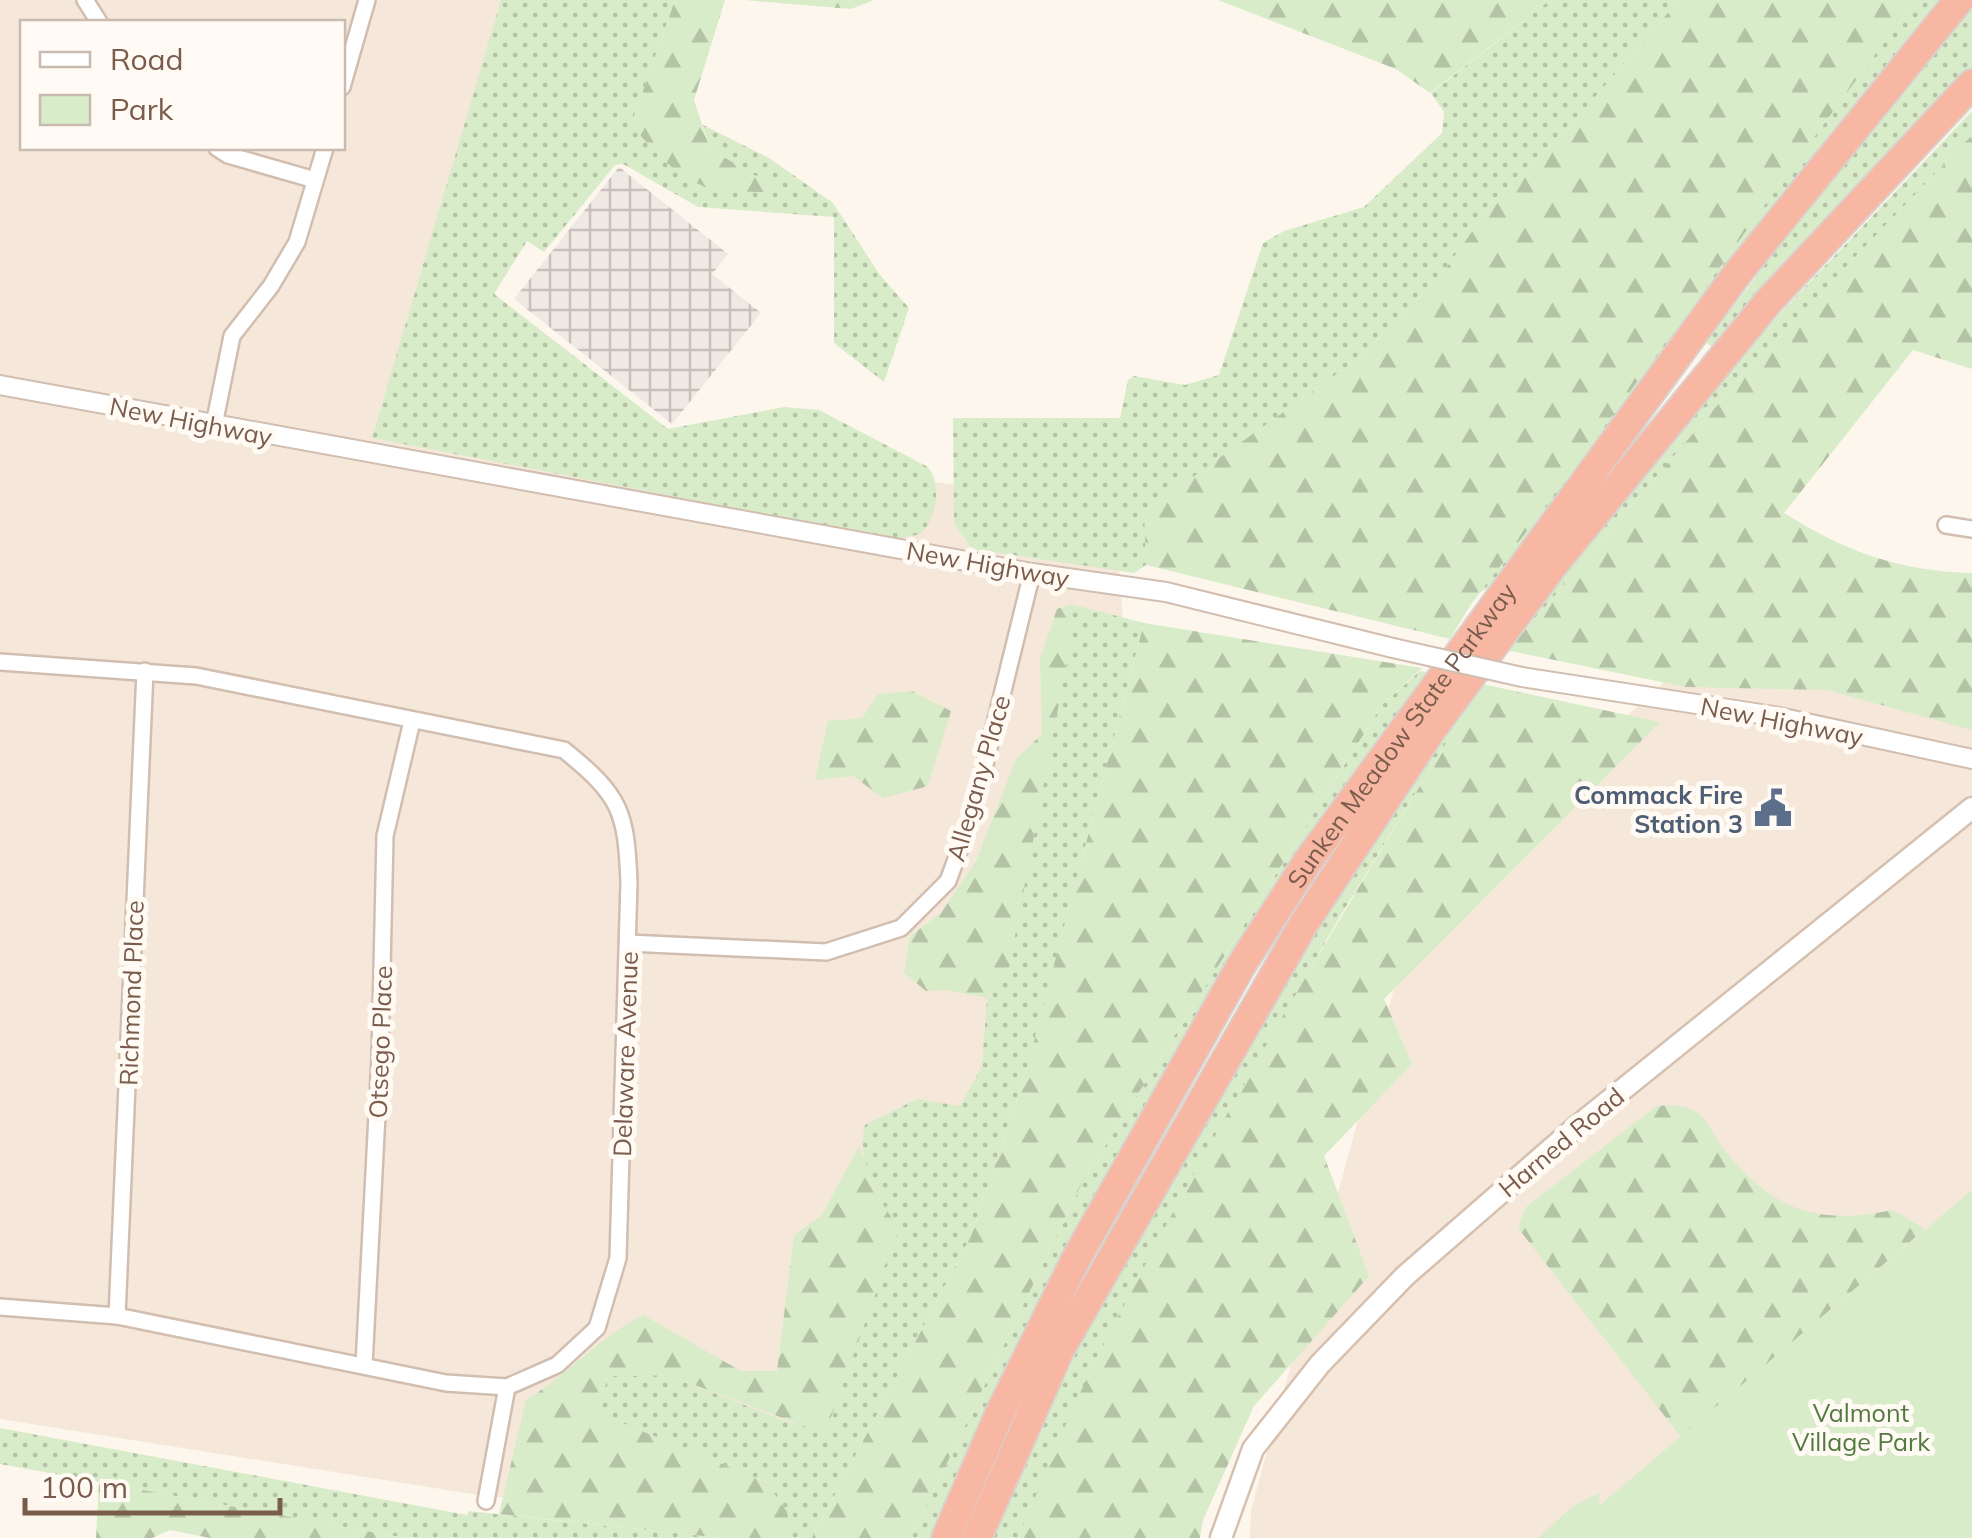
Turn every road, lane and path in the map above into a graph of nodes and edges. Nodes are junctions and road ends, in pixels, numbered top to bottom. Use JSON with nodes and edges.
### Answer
{"nodes":[{"id":1,"x":366,"y":0,"type":"edge"},
{"id":2,"x":1959,"y":0,"type":"edge"},
{"id":3,"x":345,"y":77,"type":"edge"},
{"id":4,"x":1972,"y":84,"type":"edge"},
{"id":5,"x":220,"y":150,"type":"edge"},
{"id":6,"x":324,"y":150,"type":"edge"},
{"id":7,"x":315,"y":180,"type":"junction"},
{"id":8,"x":0,"y":385,"type":"edge"},
{"id":9,"x":214,"y":425,"type":"junction"},
{"id":10,"x":1946,"y":526,"type":"dead end"},
{"id":11,"x":1972,"y":529,"type":"edge"},
{"id":12,"x":1032,"y":573,"type":"junction"},
{"id":13,"x":0,"y":662,"type":"edge"},
{"id":14,"x":145,"y":671,"type":"junction"},
{"id":15,"x":412,"y":721,"type":"junction"},
{"id":16,"x":1972,"y":759,"type":"edge"},
{"id":17,"x":1972,"y":808,"type":"edge"},
{"id":18,"x":628,"y":943,"type":"junction"},
{"id":19,"x":0,"y":1306,"type":"edge"},
{"id":20,"x":117,"y":1316,"type":"junction"},
{"id":21,"x":364,"y":1365,"type":"junction"},
{"id":22,"x":507,"y":1387,"type":"junction"},
{"id":23,"x":486,"y":1501,"type":"dead end"},
{"id":24,"x":946,"y":1538,"type":"edge"},
{"id":25,"x":977,"y":1538,"type":"edge"},
{"id":26,"x":1222,"y":1538,"type":"edge"}],
"edges":[{"from":1,"to":3,"type":"street"},
{"from":2,"to":24,"type":"highway","name":"Sunken Meadow State Parkway"},
{"from":4,"to":25,"type":"highway","name":"Sunken Meadow State Parkway"},
{"from":5,"to":7,"type":"street"},
{"from":6,"to":7,"type":"street"},
{"from":7,"to":9,"type":"street"},
{"from":8,"to":9,"type":"street","name":"New Highway"},
{"from":9,"to":12,"type":"street","name":"New Highway"},
{"from":10,"to":11,"type":"street"},
{"from":12,"to":16,"type":"street","name":"New Highway","bridge":true},
{"from":12,"to":18,"type":"street","name":"Allegany Place"},
{"from":13,"to":14,"type":"street","name":"Delaware Avenue"},
{"from":14,"to":15,"type":"street","name":"Delaware Avenue"},
{"from":14,"to":20,"type":"street","name":"Richmond Place"},
{"from":15,"to":18,"type":"street","name":"Delaware Avenue"},
{"from":15,"to":21,"type":"street","name":"Otsego Place"},
{"from":17,"to":26,"type":"main road","name":"Harned Road"},
{"from":18,"to":22,"type":"street","name":"Delaware Avenue"},
{"from":19,"to":20,"type":"street","name":"Delaware Avenue"},
{"from":20,"to":21,"type":"street","name":"Delaware Avenue"},
{"from":21,"to":22,"type":"street","name":"Delaware Avenue"},
{"from":22,"to":23,"type":"street"}]}
